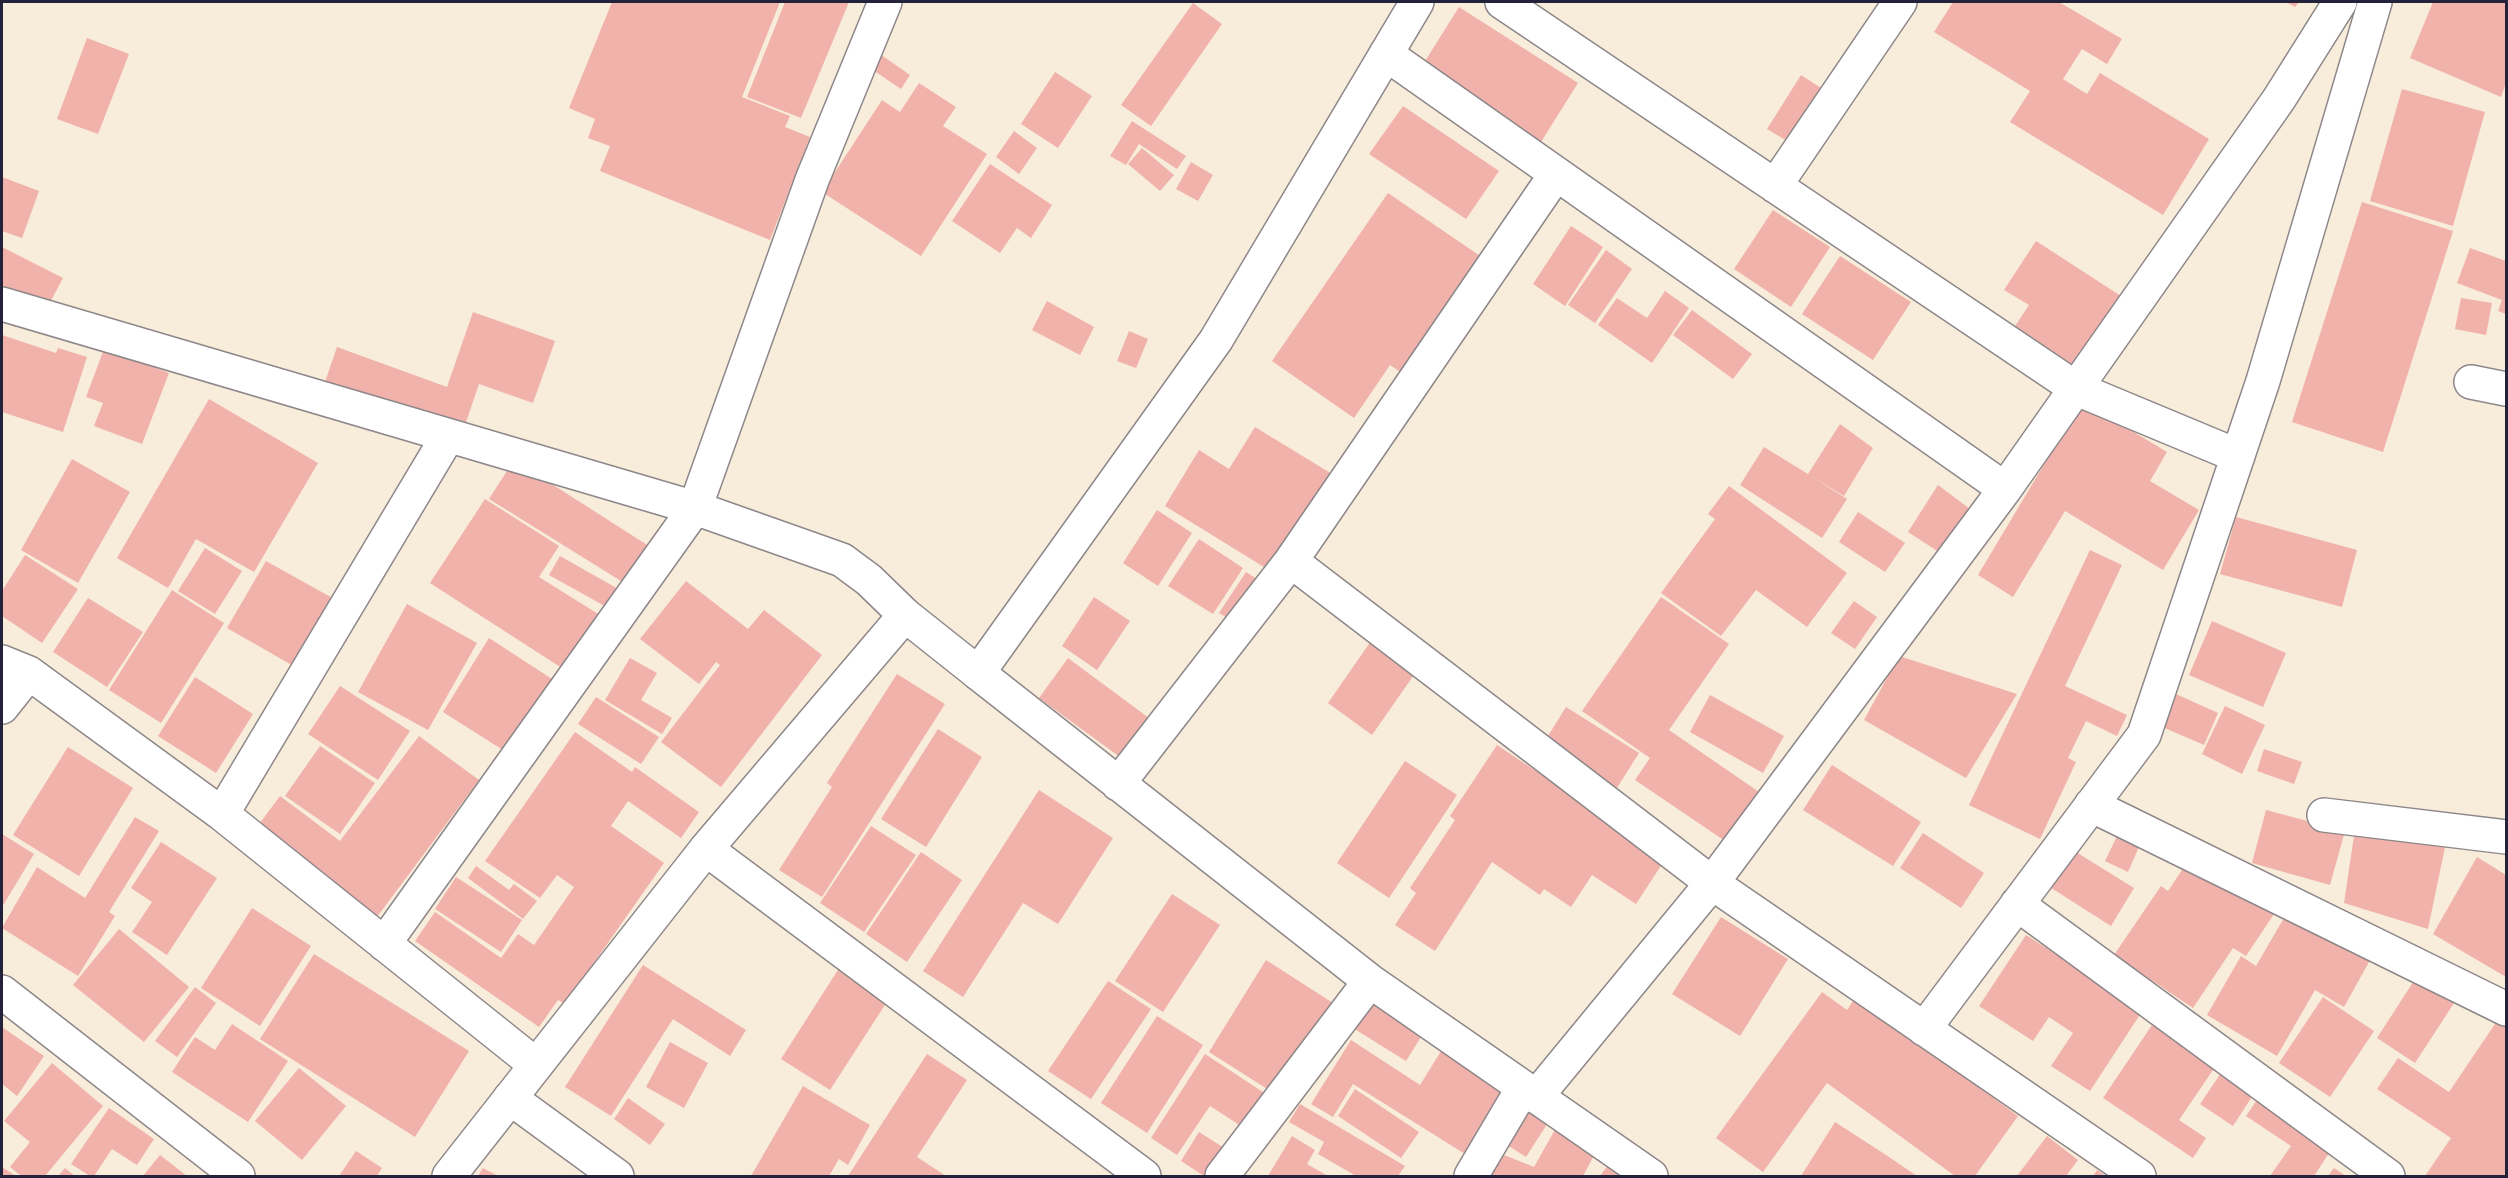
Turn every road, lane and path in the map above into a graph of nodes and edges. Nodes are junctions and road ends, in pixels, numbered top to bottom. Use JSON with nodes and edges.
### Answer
{"nodes":[{"id":1,"x":885,"y":2,"type":"edge"},
{"id":2,"x":1417,"y":2,"type":"edge"},
{"id":3,"x":1502,"y":2,"type":"edge"},
{"id":4,"x":1900,"y":2,"type":"edge"},
{"id":5,"x":2340,"y":2,"type":"edge"},
{"id":6,"x":2375,"y":2,"type":"edge"},
{"id":7,"x":1386,"y":54,"type":"junction"},
{"id":8,"x":1556,"y":174,"type":"junction"},
{"id":9,"x":1774,"y":186,"type":"junction"},
{"id":10,"x":2,"y":304,"type":"edge"},
{"id":11,"x":2471,"y":382,"type":"dead end"},
{"id":12,"x":2506,"y":388,"type":"edge"},
{"id":13,"x":2077,"y":390,"type":"junction"},
{"id":14,"x":448,"y":436,"type":"junction"},
{"id":15,"x":2238,"y":456,"type":"junction"},
{"id":16,"x":2005,"y":489,"type":"junction"},
{"id":17,"x":695,"y":508,"type":"junction"},
{"id":18,"x":1291,"y":561,"type":"junction"},
{"id":19,"x":905,"y":615,"type":"junction"},
{"id":20,"x":15,"y":668,"type":"edge"},
{"id":21,"x":978,"y":673,"type":"junction"},
{"id":22,"x":2,"y":707,"type":"edge"},
{"id":23,"x":1118,"y":784,"type":"junction"},
{"id":24,"x":2091,"y":805,"type":"junction"},
{"id":25,"x":222,"y":814,"type":"junction"},
{"id":26,"x":2324,"y":815,"type":"dead end"},
{"id":27,"x":2506,"y":837,"type":"edge"},
{"id":28,"x":706,"y":849,"type":"junction"},
{"id":29,"x":1712,"y":883,"type":"junction"},
{"id":30,"x":2017,"y":904,"type":"junction"},
{"id":31,"x":384,"y":944,"type":"junction"},
{"id":32,"x":1370,"y":981,"type":"junction"},
{"id":33,"x":2,"y":992,"type":"edge"},
{"id":34,"x":2506,"y":1009,"type":"edge"},
{"id":35,"x":1924,"y":1029,"type":"junction"},
{"id":36,"x":536,"y":1065,"type":"junction"},
{"id":37,"x":1530,"y":1092,"type":"junction"},
{"id":38,"x":510,"y":1098,"type":"junction"},
{"id":39,"x":238,"y":1176,"type":"edge"},
{"id":40,"x":449,"y":1176,"type":"edge"},
{"id":41,"x":617,"y":1176,"type":"edge"},
{"id":42,"x":1144,"y":1176,"type":"edge"},
{"id":43,"x":1222,"y":1176,"type":"edge"},
{"id":44,"x":1471,"y":1176,"type":"edge"},
{"id":45,"x":1651,"y":1176,"type":"edge"},
{"id":46,"x":2139,"y":1176,"type":"edge"},
{"id":47,"x":2388,"y":1176,"type":"edge"}],
"edges":[{"from":1,"to":17,"type":"street"},
{"from":2,"to":7,"type":"street"},
{"from":3,"to":9,"type":"street"},
{"from":4,"to":9,"type":"street"},
{"from":5,"to":13,"type":"street"},
{"from":6,"to":15,"type":"street"},
{"from":7,"to":8,"type":"street"},
{"from":7,"to":21,"type":"street"},
{"from":8,"to":16,"type":"street"},
{"from":8,"to":18,"type":"street"},
{"from":9,"to":13,"type":"street"},
{"from":10,"to":14,"type":"street"},
{"from":11,"to":12,"type":"street"},
{"from":13,"to":15,"type":"street"},
{"from":13,"to":16,"type":"street"},
{"from":14,"to":17,"type":"street"},
{"from":14,"to":25,"type":"street"},
{"from":15,"to":24,"type":"street"},
{"from":16,"to":29,"type":"street"},
{"from":17,"to":19,"type":"street"},
{"from":17,"to":31,"type":"street"},
{"from":18,"to":23,"type":"street"},
{"from":18,"to":29,"type":"street"},
{"from":19,"to":21,"type":"street"},
{"from":19,"to":28,"type":"street"},
{"from":20,"to":22,"type":"street"},
{"from":20,"to":25,"type":"street"},
{"from":21,"to":23,"type":"street"},
{"from":23,"to":32,"type":"street"},
{"from":24,"to":30,"type":"street"},
{"from":24,"to":34,"type":"street"},
{"from":25,"to":31,"type":"street"},
{"from":26,"to":27,"type":"street"},
{"from":28,"to":36,"type":"street"},
{"from":28,"to":42,"type":"street"},
{"from":29,"to":35,"type":"street"},
{"from":29,"to":37,"type":"street"},
{"from":30,"to":35,"type":"street"},
{"from":30,"to":47,"type":"street"},
{"from":31,"to":36,"type":"street"},
{"from":32,"to":37,"type":"street"},
{"from":32,"to":43,"type":"street"},
{"from":33,"to":39,"type":"street"},
{"from":35,"to":46,"type":"street"},
{"from":36,"to":38,"type":"street"},
{"from":37,"to":44,"type":"street"},
{"from":37,"to":45,"type":"street"},
{"from":38,"to":40,"type":"street"},
{"from":38,"to":41,"type":"street"}]}
